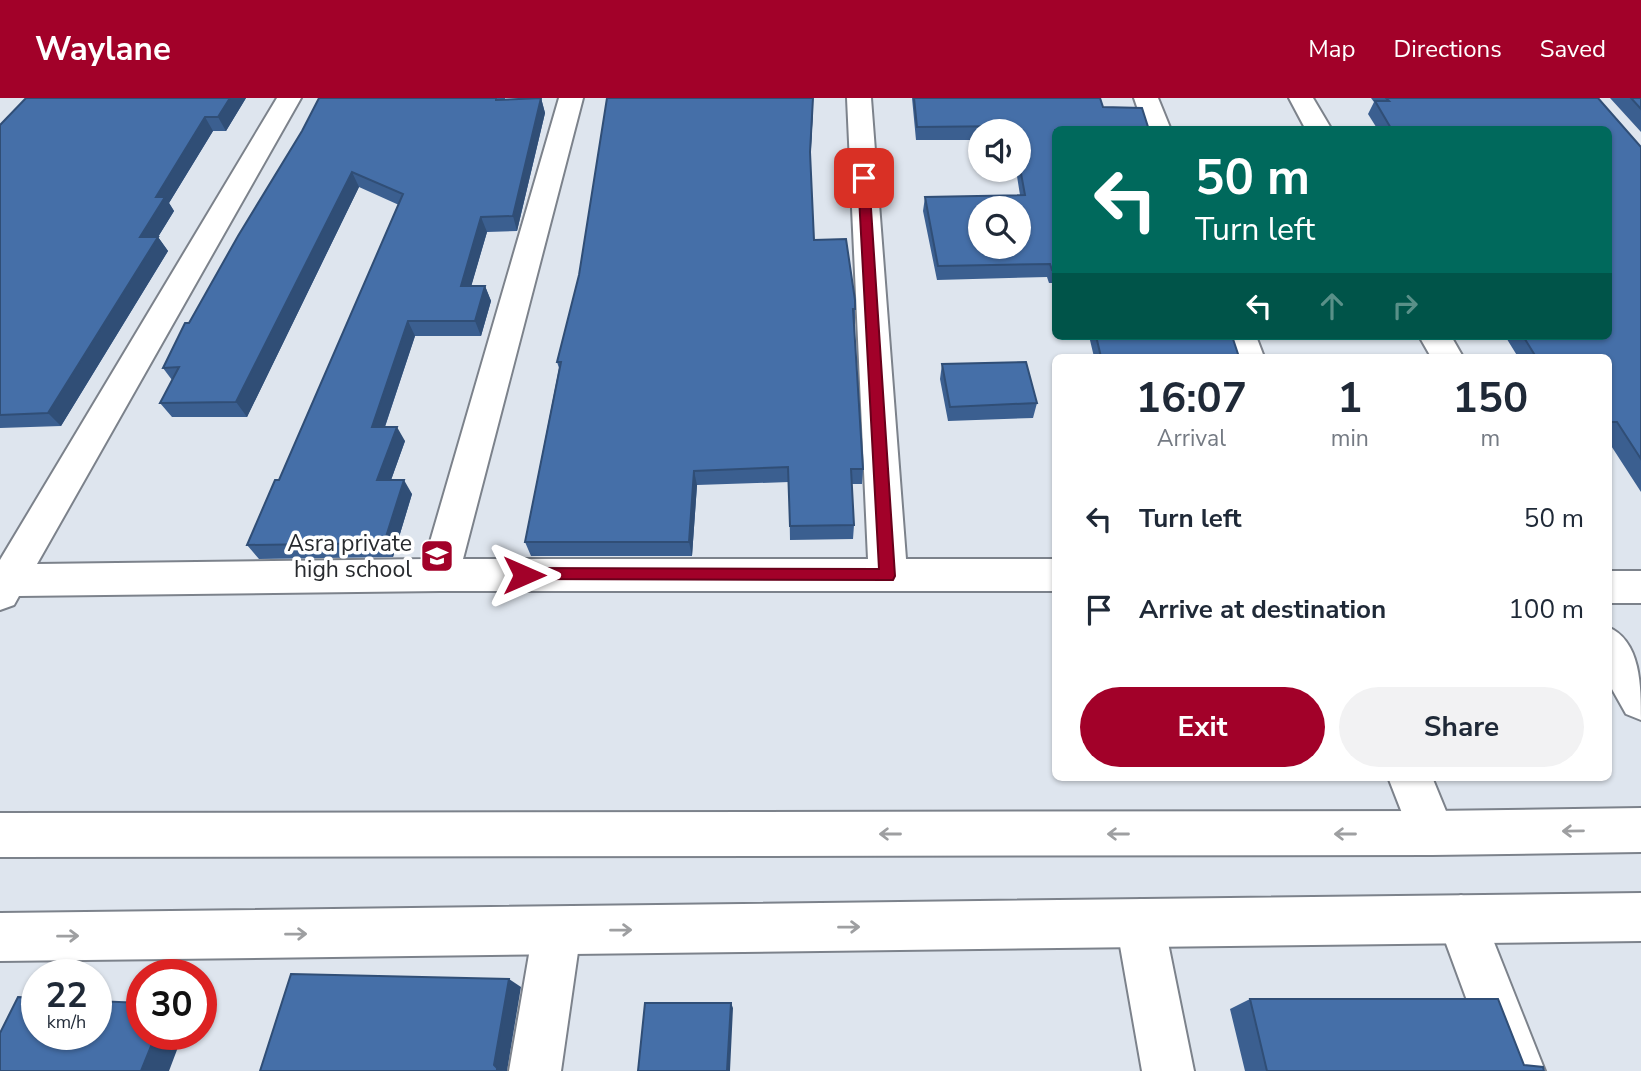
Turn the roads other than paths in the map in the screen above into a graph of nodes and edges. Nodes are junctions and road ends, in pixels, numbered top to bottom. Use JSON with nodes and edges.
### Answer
{"nodes":[{"id":1,"x":289,"y":98,"type":"edge"},
{"id":2,"x":571,"y":98,"type":"edge"},
{"id":3,"x":859,"y":98,"type":"edge"},
{"id":4,"x":1146,"y":98,"type":"edge"},
{"id":5,"x":1301,"y":98,"type":"edge"},
{"id":6,"x":1156,"y":126,"type":"edge"},
{"id":7,"x":1317,"y":126,"type":"edge"},
{"id":8,"x":440,"y":575,"type":"junction"},
{"id":9,"x":1052,"y":575,"type":"edge"},
{"id":10,"x":887,"y":576,"type":"junction"},
{"id":11,"x":3,"y":585,"type":"edge"},
{"id":12,"x":1612,"y":587,"type":"edge"},
{"id":13,"x":1641,"y":587,"type":"edge"},
{"id":14,"x":1612,"y":650,"type":"edge"},
{"id":15,"x":1641,"y":701,"type":"edge"},
{"id":16,"x":1412,"y":781,"type":"edge"},
{"id":17,"x":1641,"y":830,"type":"edge"},
{"id":18,"x":1432,"y":834,"type":"junction"},
{"id":19,"x":0,"y":835,"type":"edge"},
{"id":20,"x":1641,"y":917,"type":"edge"},
{"id":21,"x":1461,"y":919,"type":"junction"},
{"id":22,"x":1140,"y":923,"type":"junction"},
{"id":23,"x":557,"y":930,"type":"junction"},
{"id":24,"x":0,"y":937,"type":"edge"},
{"id":25,"x":536,"y":1071,"type":"edge"},
{"id":26,"x":1168,"y":1071,"type":"edge"},
{"id":27,"x":1519,"y":1071,"type":"edge"}],
"edges":[{"from":1,"to":11,"type":"street"},
{"from":2,"to":8,"type":"street"},
{"from":3,"to":10,"type":"street"},
{"from":4,"to":6,"type":"street"},
{"from":5,"to":7,"type":"street"},
{"from":8,"to":10,"type":"street"},
{"from":8,"to":11,"type":"street"},
{"from":9,"to":10,"type":"street"},
{"from":12,"to":13,"type":"street"},
{"from":14,"to":15,"type":"street"},
{"from":16,"to":18,"type":"street"},
{"from":17,"to":18,"type":"street","one_way":true},
{"from":18,"to":19,"type":"street","one_way":true},
{"from":20,"to":21,"type":"street"},
{"from":21,"to":22,"type":"street"},
{"from":21,"to":27,"type":"street"},
{"from":23,"to":22,"type":"street","one_way":true},
{"from":22,"to":26,"type":"street"},
{"from":24,"to":23,"type":"street","one_way":true},
{"from":23,"to":25,"type":"street"}]}
